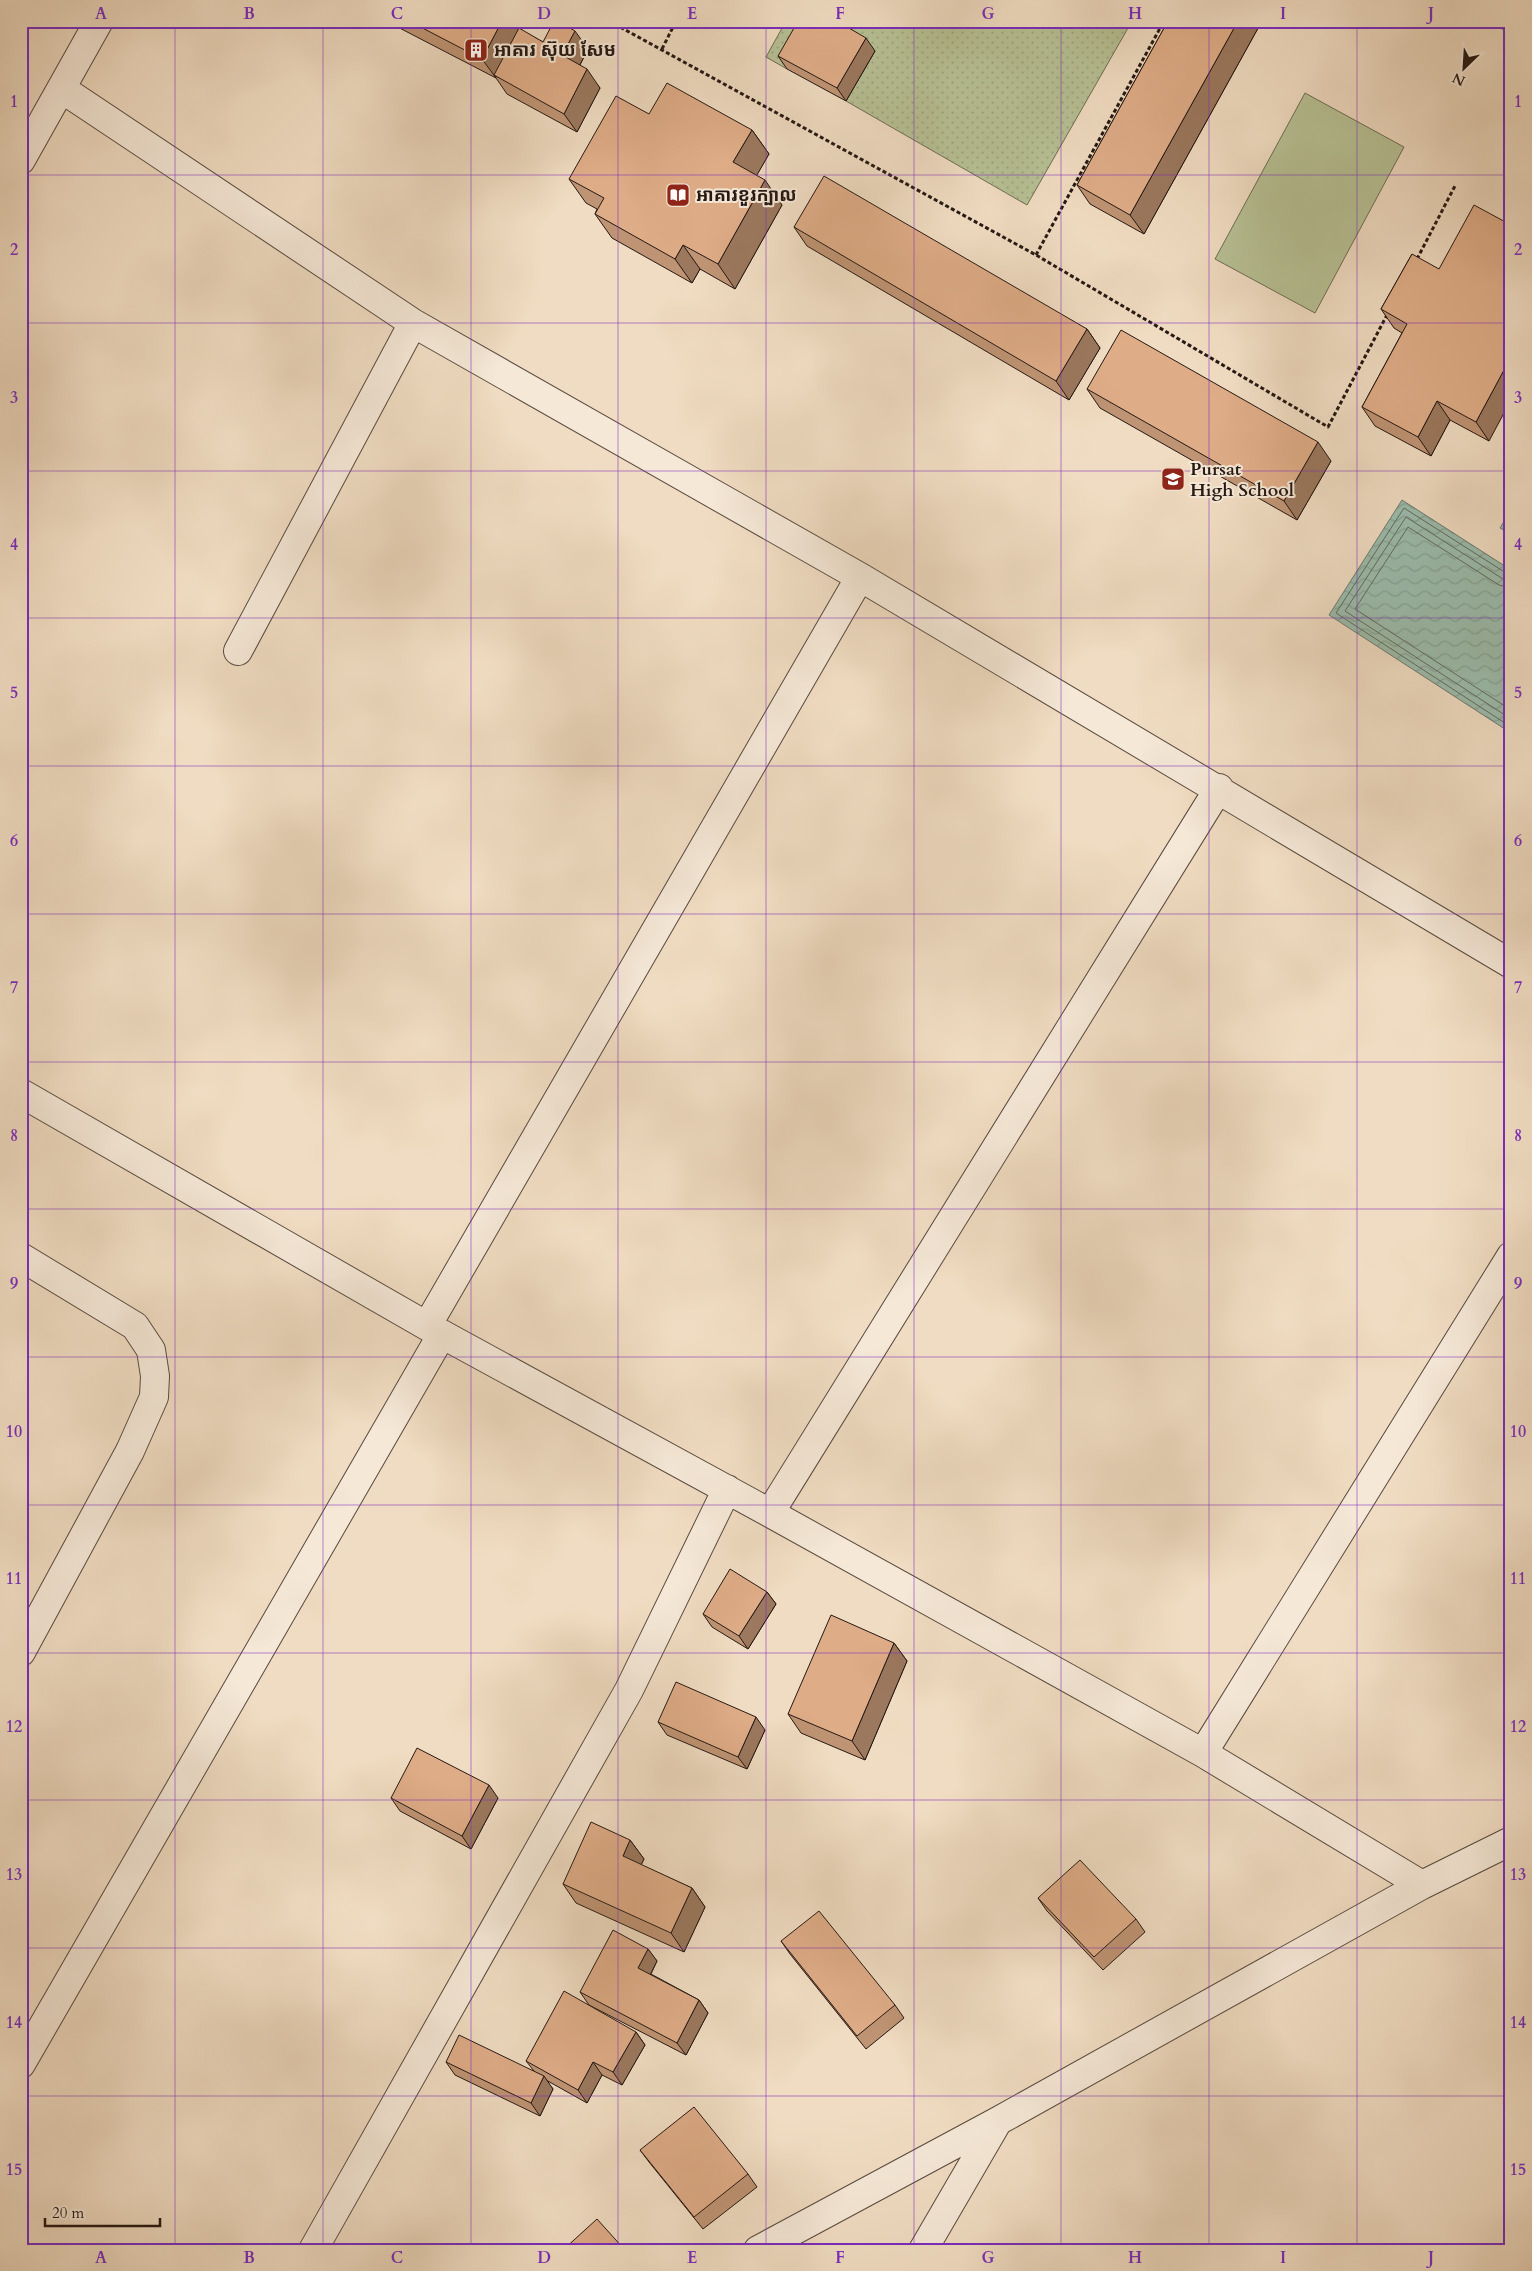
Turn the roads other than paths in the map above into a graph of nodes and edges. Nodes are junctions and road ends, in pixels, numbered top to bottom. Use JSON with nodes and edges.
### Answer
{"nodes":[{"id":1,"x":99,"y":21,"type":"edge"},
{"id":2,"x":62,"y":89,"type":"junction"},
{"id":3,"x":21,"y":160,"type":"edge"},
{"id":4,"x":413,"y":323,"type":"junction"},
{"id":5,"x":860,"y":577,"type":"junction"},
{"id":6,"x":238,"y":651,"type":"dead end"},
{"id":7,"x":1219,"y":788,"type":"junction"},
{"id":8,"x":1511,"y":964,"type":"edge"},
{"id":9,"x":21,"y":1093,"type":"edge"},
{"id":10,"x":21,"y":1256,"type":"edge"},
{"id":11,"x":1511,"y":1256,"type":"edge"},
{"id":12,"x":435,"y":1330,"type":"junction"},
{"id":13,"x":727,"y":1489,"type":"junction"},
{"id":14,"x":770,"y":1512,"type":"junction"},
{"id":15,"x":21,"y":1652,"type":"edge"},
{"id":16,"x":1203,"y":1753,"type":"junction"},
{"id":17,"x":1511,"y":1841,"type":"edge"},
{"id":18,"x":1422,"y":1885,"type":"junction"},
{"id":19,"x":21,"y":2064,"type":"edge"},
{"id":20,"x":998,"y":2121,"type":"junction"},
{"id":21,"x":313,"y":2250,"type":"edge"},
{"id":22,"x":758,"y":2250,"type":"edge"},
{"id":23,"x":923,"y":2250,"type":"edge"}],
"edges":[{"from":1,"to":2,"type":"street"},
{"from":2,"to":3,"type":"street"},
{"from":2,"to":4,"type":"street"},
{"from":4,"to":5,"type":"street"},
{"from":4,"to":6,"type":"street"},
{"from":5,"to":7,"type":"street"},
{"from":5,"to":12,"type":"street"},
{"from":7,"to":8,"type":"street"},
{"from":7,"to":14,"type":"street"},
{"from":9,"to":12,"type":"street"},
{"from":10,"to":15,"type":"street"},
{"from":11,"to":16,"type":"street"},
{"from":12,"to":13,"type":"street"},
{"from":12,"to":19,"type":"street"},
{"from":13,"to":14,"type":"street"},
{"from":13,"to":21,"type":"street"},
{"from":14,"to":16,"type":"street"},
{"from":16,"to":18,"type":"street"},
{"from":17,"to":18,"type":"street"},
{"from":18,"to":20,"type":"street"},
{"from":20,"to":22,"type":"street"},
{"from":20,"to":23,"type":"street"}]}
